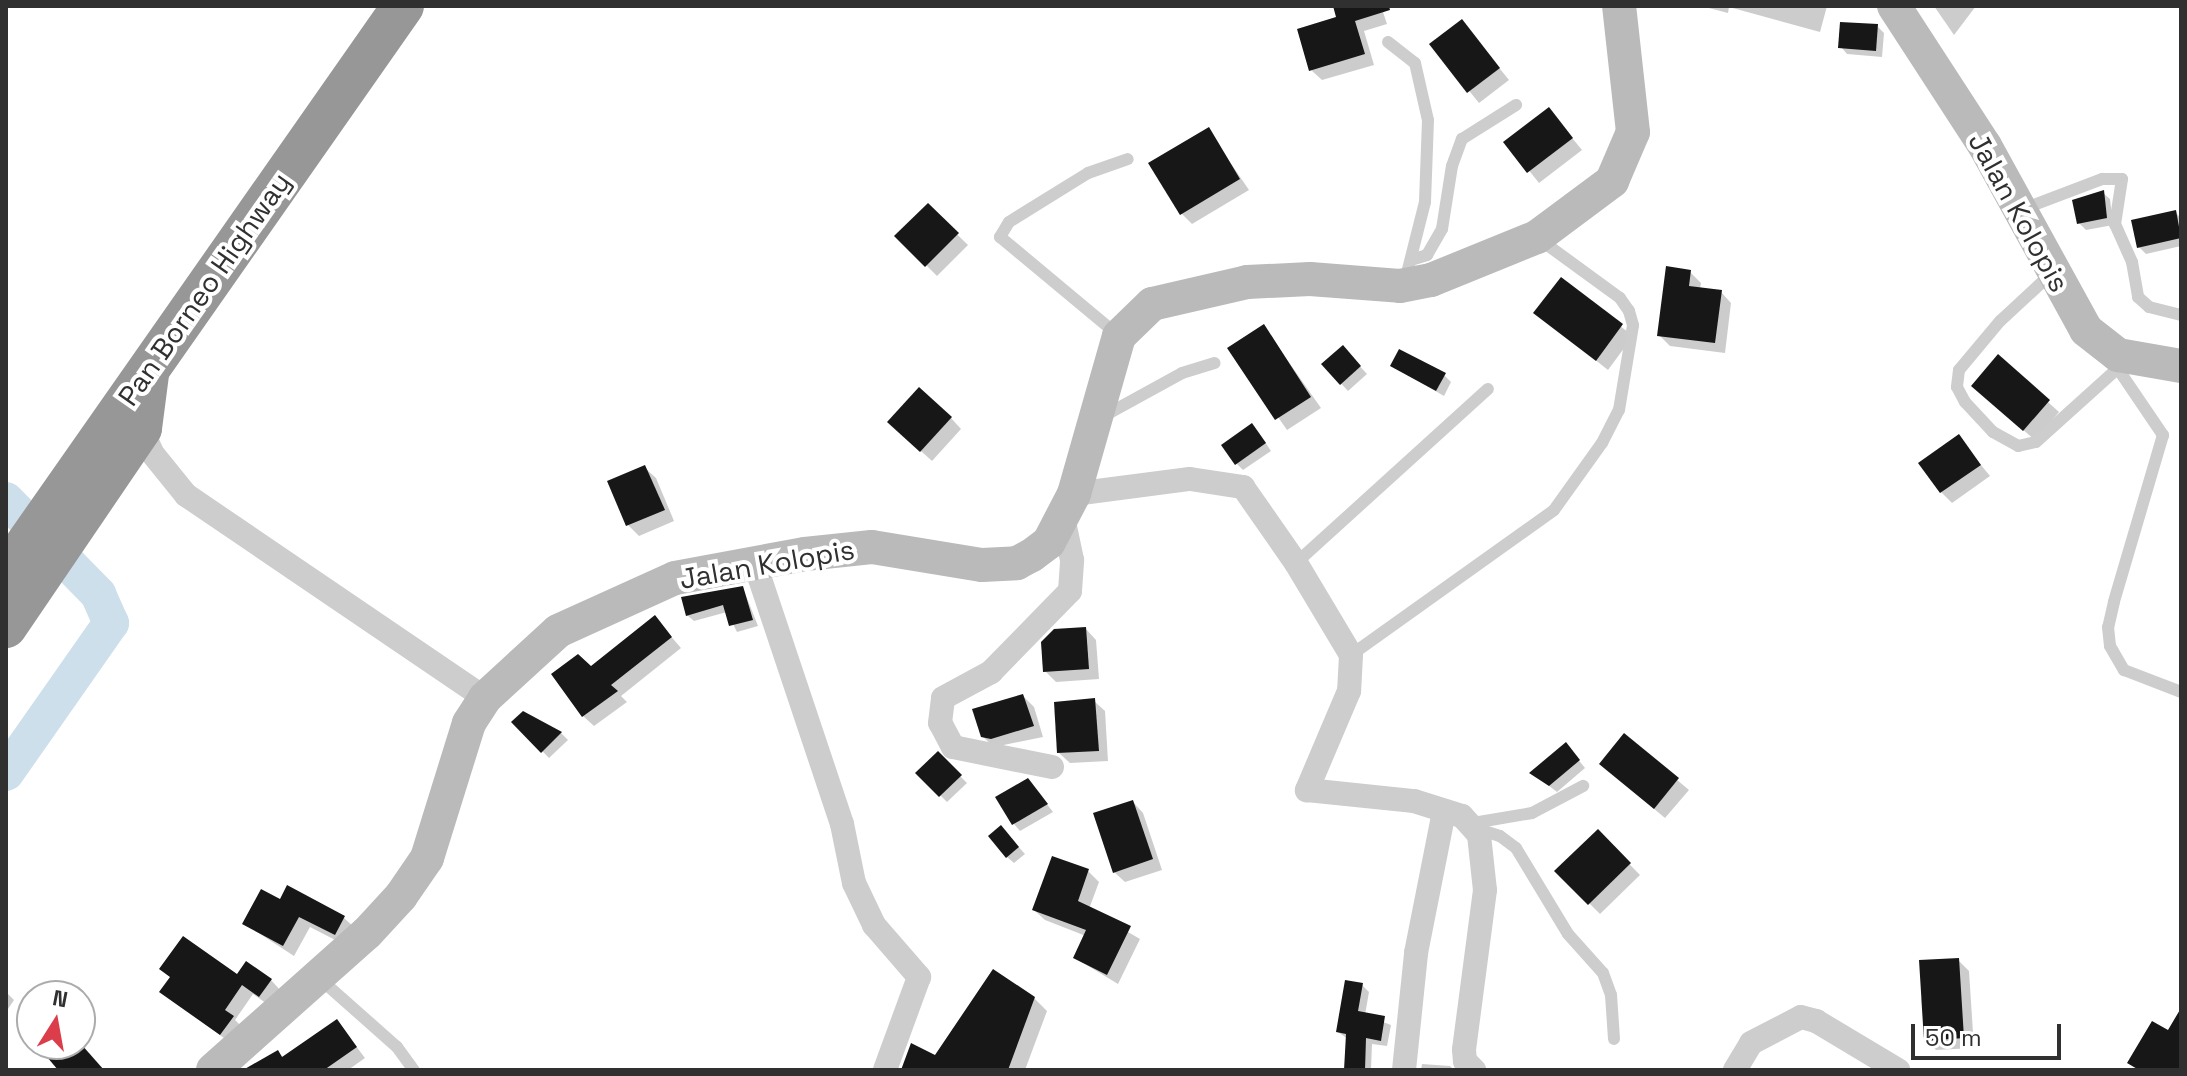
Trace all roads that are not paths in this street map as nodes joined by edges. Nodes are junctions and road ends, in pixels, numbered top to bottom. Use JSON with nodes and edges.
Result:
{"nodes":[{"id":1,"x":403,"y":6,"type":"edge"},
{"id":2,"x":1619,"y":6,"type":"edge"},
{"id":3,"x":1894,"y":6,"type":"edge"},
{"id":4,"x":1388,"y":42,"type":"dead end"},
{"id":5,"x":1516,"y":105,"type":"dead end"},
{"id":6,"x":1128,"y":159,"type":"dead end"},
{"id":7,"x":2020,"y":210,"type":"junction"},
{"id":8,"x":1537,"y":237,"type":"junction"},
{"id":9,"x":1407,"y":273,"type":"junction"},
{"id":10,"x":2051,"y":274,"type":"junction"},
{"id":11,"x":2181,"y":315,"type":"edge"},
{"id":12,"x":1119,"y":336,"type":"junction"},
{"id":13,"x":2109,"y":356,"type":"junction"},
{"id":14,"x":1215,"y":363,"type":"dead end"},
{"id":15,"x":2181,"y":366,"type":"edge"},
{"id":16,"x":148,"y":368,"type":"junction"},
{"id":17,"x":1488,"y":389,"type":"dead end"},
{"id":18,"x":1096,"y":421,"type":"junction"},
{"id":19,"x":141,"y":428,"type":"junction"},
{"id":20,"x":105,"y":456,"type":"junction"},
{"id":21,"x":1069,"y":505,"type":"junction"},
{"id":22,"x":1296,"y":563,"type":"junction"},
{"id":23,"x":755,"y":564,"type":"junction"},
{"id":24,"x":6,"y":573,"type":"edge"},
{"id":25,"x":10,"y":621,"type":"edge"},
{"id":26,"x":1351,"y":655,"type":"junction"},
{"id":27,"x":2181,"y":692,"type":"edge"},
{"id":28,"x":485,"y":698,"type":"junction"},
{"id":29,"x":1052,"y":767,"type":"dead end"},
{"id":30,"x":1583,"y":786,"type":"dead end"},
{"id":31,"x":1444,"y":811,"type":"junction"},
{"id":32,"x":1474,"y":825,"type":"junction"},
{"id":33,"x":317,"y":976,"type":"junction"},
{"id":34,"x":1614,"y":1039,"type":"dead end"},
{"id":35,"x":213,"y":1070,"type":"edge"},
{"id":36,"x":414,"y":1070,"type":"edge"},
{"id":37,"x":885,"y":1070,"type":"edge"},
{"id":38,"x":1404,"y":1070,"type":"edge"},
{"id":39,"x":1474,"y":1070,"type":"edge"},
{"id":40,"x":1735,"y":1070,"type":"edge"},
{"id":41,"x":1898,"y":1070,"type":"edge"}],
"edges":[{"from":1,"to":16,"type":"highway","name":"Pan Borneo Highway"},
{"from":2,"to":8,"type":"street"},
{"from":3,"to":7,"type":"street","name":"Jalan Kolopis"},
{"from":4,"to":9,"type":"lane"},
{"from":5,"to":9,"type":"lane"},
{"from":6,"to":12,"type":"lane"},
{"from":7,"to":10,"type":"street","name":"Jalan Kolopis"},
{"from":7,"to":11,"type":"lane"},
{"from":8,"to":9,"type":"street"},
{"from":8,"to":26,"type":"lane"},
{"from":9,"to":12,"type":"street"},
{"from":10,"to":13,"type":"street","name":"Jalan Kolopis"},
{"from":10,"to":13,"type":"lane"},
{"from":12,"to":18,"type":"street","name":"Jalan Kolopis"},
{"from":13,"to":15,"type":"street","name":"Jalan Kolopis"},
{"from":13,"to":27,"type":"lane"},
{"from":14,"to":18,"type":"lane"},
{"from":16,"to":19,"type":"highway"},
{"from":16,"to":20,"type":"highway","name":"Pan Borneo Highway"},
{"from":17,"to":22,"type":"lane"},
{"from":18,"to":21,"type":"street","name":"Jalan Kolopis"},
{"from":19,"to":20,"type":"highway"},
{"from":19,"to":28,"type":"street"},
{"from":20,"to":24,"type":"highway","name":"Pan Borneo Highway"},
{"from":20,"to":25,"type":"highway"},
{"from":21,"to":22,"type":"street"},
{"from":21,"to":23,"type":"street","name":"Jalan Kolopis"},
{"from":21,"to":29,"type":"street"},
{"from":22,"to":26,"type":"street"},
{"from":23,"to":28,"type":"street","name":"Jalan Kolopis"},
{"from":23,"to":37,"type":"street"},
{"from":26,"to":31,"type":"street"},
{"from":28,"to":33,"type":"street","name":"Jalan Kolopis"},
{"from":30,"to":32,"type":"lane"},
{"from":31,"to":32,"type":"street"},
{"from":31,"to":38,"type":"street"},
{"from":32,"to":34,"type":"lane"},
{"from":32,"to":39,"type":"street"},
{"from":33,"to":35,"type":"street","name":"Jalan Kolopis"},
{"from":33,"to":36,"type":"lane"},
{"from":40,"to":41,"type":"street"}]}
